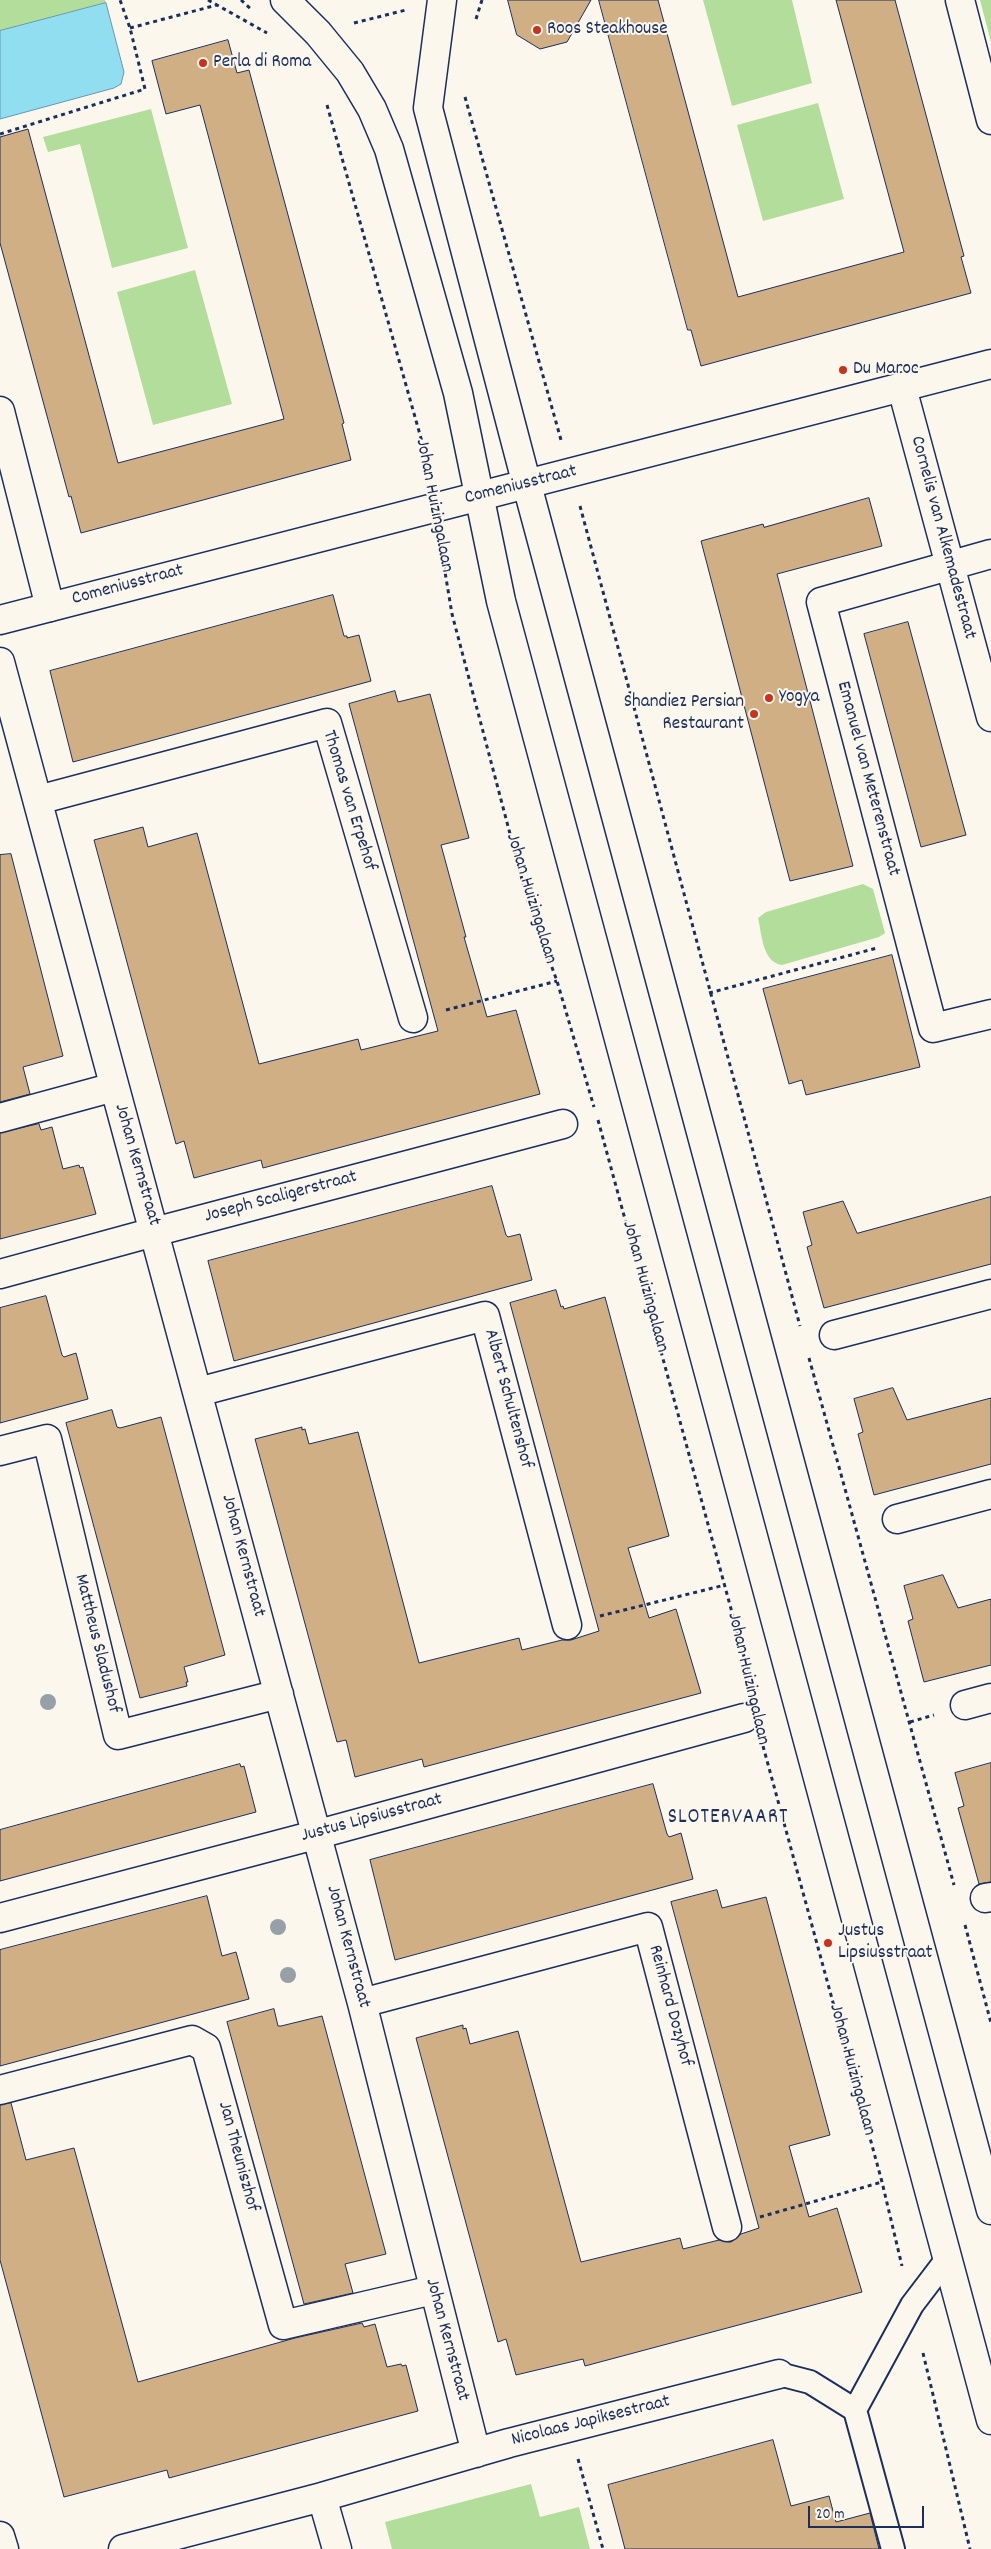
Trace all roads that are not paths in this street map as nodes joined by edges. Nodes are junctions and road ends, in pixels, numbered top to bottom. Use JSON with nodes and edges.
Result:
{"nodes":[{"id":1,"x":285,"y":0,"type":"edge"},
{"id":2,"x":442,"y":0,"type":"edge"},
{"id":3,"x":960,"y":0,"type":"edge"},
{"id":4,"x":991,"y":120,"type":"edge"},
{"id":5,"x":991,"y":364,"type":"edge"},
{"id":6,"x":902,"y":388,"type":"junction"},
{"id":7,"x":0,"y":411,"type":"edge"},
{"id":8,"x":527,"y":485,"type":"junction"},
{"id":9,"x":478,"y":497,"type":"junction"},
{"id":10,"x":991,"y":554,"type":"edge"},
{"id":11,"x":949,"y":565,"type":"junction"},
{"id":12,"x":50,"y":607,"type":"junction"},
{"id":13,"x":0,"y":620,"type":"edge"},
{"id":14,"x":0,"y":662,"type":"edge"},
{"id":15,"x":991,"y":716,"type":"edge"},
{"id":16,"x":38,"y":800,"type":"junction"},
{"id":17,"x":991,"y":1014,"type":"edge"},
{"id":18,"x":413,"y":1018,"type":"road end"},
{"id":19,"x":114,"y":1087,"type":"junction"},
{"id":20,"x":0,"y":1118,"type":"edge"},
{"id":21,"x":563,"y":1124,"type":"dead end"},
{"id":22,"x":154,"y":1232,"type":"junction"},
{"id":23,"x":0,"y":1274,"type":"edge"},
{"id":24,"x":991,"y":1294,"type":"edge"},
{"id":25,"x":834,"y":1335,"type":"dead end"},
{"id":26,"x":198,"y":1392,"type":"junction"},
{"id":27,"x":0,"y":1451,"type":"edge"},
{"id":28,"x":991,"y":1494,"type":"edge"},
{"id":29,"x":897,"y":1519,"type":"dead end"},
{"id":30,"x":567,"y":1624,"type":"road end"},
{"id":31,"x":279,"y":1694,"type":"junction"},
{"id":32,"x":991,"y":1698,"type":"edge"},
{"id":33,"x":965,"y":1705,"type":"dead end"},
{"id":34,"x":744,"y":1718,"type":"dead end"},
{"id":35,"x":316,"y":1834,"type":"junction"},
{"id":36,"x":0,"y":1918,"type":"edge"},
{"id":37,"x":362,"y":2003,"type":"junction"},
{"id":38,"x":0,"y":2090,"type":"edge"},
{"id":39,"x":991,"y":2210,"type":"edge"},
{"id":40,"x":728,"y":2227,"type":"road end"},
{"id":41,"x":947,"y":2259,"type":"junction"},
{"id":42,"x":433,"y":2290,"type":"junction"},
{"id":43,"x":779,"y":2374,"type":"joint"},
{"id":44,"x":855,"y":2410,"type":"junction"},
{"id":45,"x":991,"y":2420,"type":"edge"},
{"id":46,"x":476,"y":2452,"type":"junction"},
{"id":47,"x":322,"y":2497,"type":"junction"},
{"id":48,"x":0,"y":2536,"type":"edge"},
{"id":49,"x":4,"y":2549,"type":"edge"},
{"id":50,"x":123,"y":2549,"type":"edge"},
{"id":51,"x":337,"y":2549,"type":"edge"},
{"id":52,"x":893,"y":2549,"type":"edge"}],
"edges":[{"from":1,"to":9,"type":"street"},
{"from":2,"to":8,"type":"street"},
{"from":3,"to":4,"type":"street"},
{"from":5,"to":6,"type":"street","name":"Comeniusstraat"},
{"from":6,"to":8,"type":"street","name":"Comeniusstraat"},
{"from":6,"to":11,"type":"street","name":"Cornelis van Alkemadestraat"},
{"from":7,"to":12,"type":"street","name":"Comeniusstraat"},
{"from":8,"to":9,"type":"street","name":"Comeniusstraat"},
{"from":8,"to":39,"type":"street"},
{"from":9,"to":12,"type":"street","name":"Comeniusstraat"},
{"from":9,"to":41,"type":"street"},
{"from":10,"to":11,"type":"street"},
{"from":11,"to":15,"type":"street","name":"Cornelis van Alkemadestraat"},
{"from":11,"to":17,"type":"street","name":"Emanuel van Meterenstraat"},
{"from":12,"to":13,"type":"street","name":"Comeniusstraat"},
{"from":14,"to":16,"type":"street","name":"Johan Kernstraat"},
{"from":16,"to":18,"type":"street","name":"Thomas van Erpehof"},
{"from":16,"to":19,"type":"street","name":"Johan Kernstraat"},
{"from":19,"to":20,"type":"street"},
{"from":19,"to":22,"type":"street","name":"Johan Kernstraat"},
{"from":21,"to":22,"type":"street","name":"Joseph Scaligerstraat"},
{"from":22,"to":23,"type":"street","name":"Joseph Scaligerstraat"},
{"from":22,"to":26,"type":"street","name":"Johan Kernstraat"},
{"from":24,"to":25,"type":"street"},
{"from":26,"to":30,"type":"street","name":"Albert Schultenshof"},
{"from":26,"to":31,"type":"street","name":"Johan Kernstraat"},
{"from":27,"to":31,"type":"street","name":"Mattheus Sladushof"},
{"from":28,"to":29,"type":"street"},
{"from":31,"to":35,"type":"street","name":"Johan Kernstraat"},
{"from":32,"to":33,"type":"street"},
{"from":34,"to":35,"type":"street","name":"Justus Lipsiusstraat"},
{"from":35,"to":36,"type":"street","name":"Justus Lipsiusstraat"},
{"from":35,"to":37,"type":"street","name":"Johan Kernstraat"},
{"from":37,"to":40,"type":"street","name":"Reinhard Dozyhof"},
{"from":37,"to":42,"type":"street","name":"Johan Kernstraat"},
{"from":38,"to":42,"type":"street","name":"Jan Theuniszhof"},
{"from":41,"to":44,"type":"lane"},
{"from":41,"to":45,"type":"street"},
{"from":42,"to":46,"type":"street","name":"Johan Kernstraat"},
{"from":43,"to":44,"type":"lane","name":"Nicolaas Japiksestraat"},
{"from":43,"to":46,"type":"street","name":"Nicolaas Japiksestraat"},
{"from":44,"to":52,"type":"lane"},
{"from":46,"to":47,"type":"street","name":"Nicolaas Japiksestraat"},
{"from":47,"to":50,"type":"street","name":"Nicolaas Japiksestraat"},
{"from":47,"to":51,"type":"street"},
{"from":48,"to":49,"type":"street"}]}
